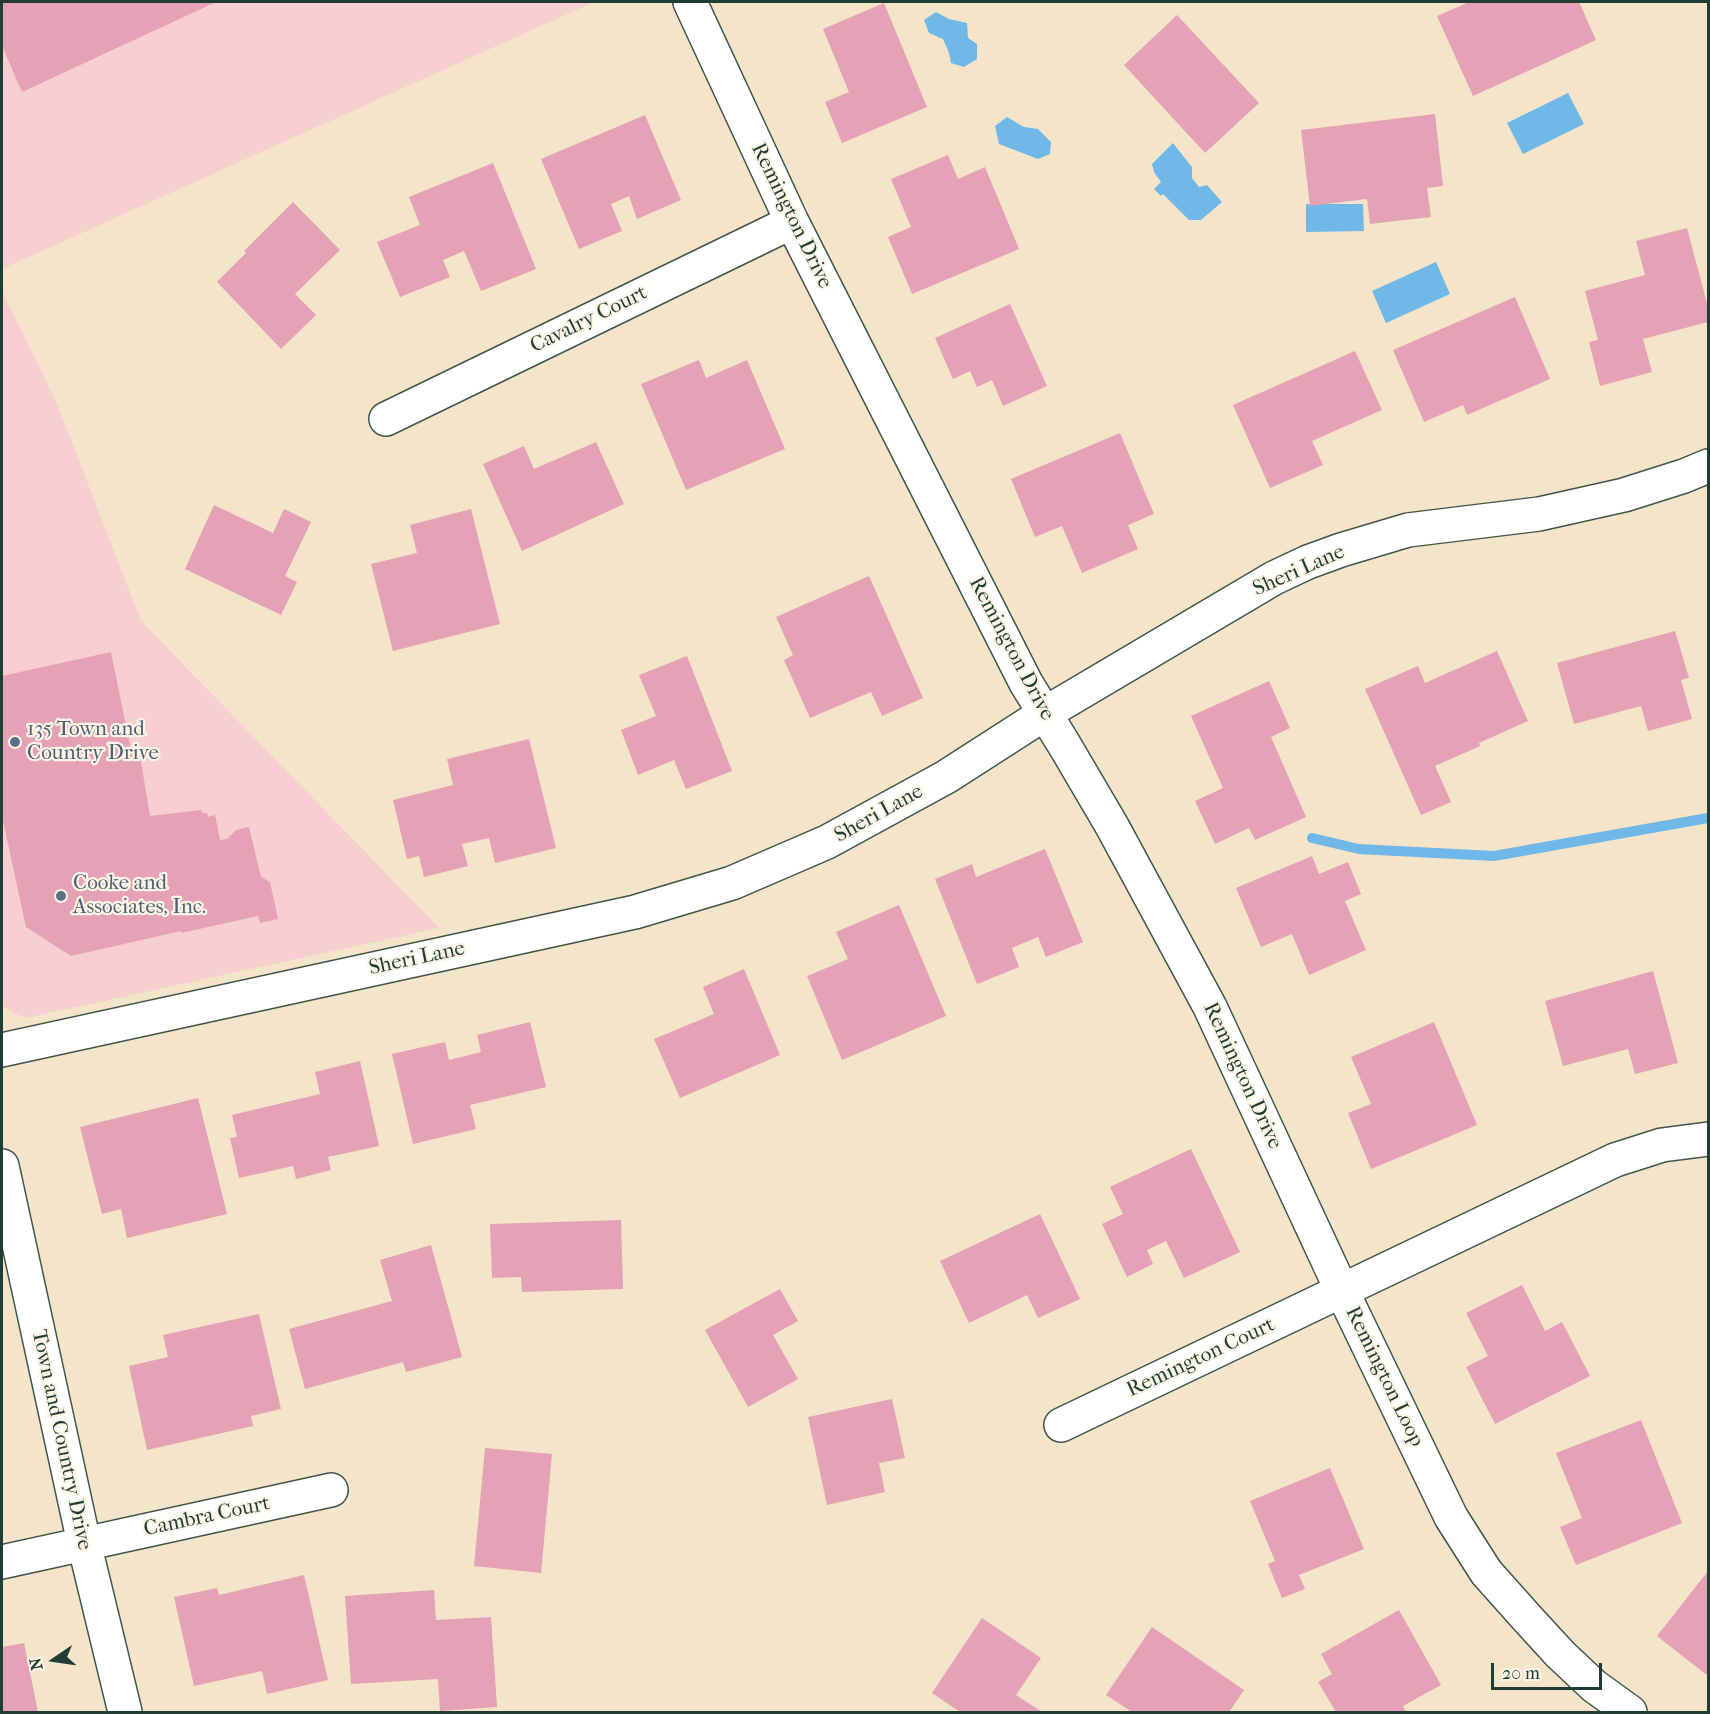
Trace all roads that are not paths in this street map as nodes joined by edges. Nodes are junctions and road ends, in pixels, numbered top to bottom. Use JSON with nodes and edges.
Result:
{"nodes":[{"id":1,"x":690,"y":2,"type":"edge"},
{"id":2,"x":792,"y":222,"type":"junction"},
{"id":3,"x":386,"y":419,"type":"dead end"},
{"id":4,"x":1708,"y":466,"type":"edge"},
{"id":5,"x":1044,"y":714,"type":"junction"},
{"id":6,"x":2,"y":1050,"type":"edge"},
{"id":7,"x":1708,"y":1139,"type":"edge"},
{"id":8,"x":2,"y":1166,"type":"edge"},
{"id":9,"x":1342,"y":1291,"type":"junction"},
{"id":10,"x":1060,"y":1425,"type":"dead end"},
{"id":11,"x":331,"y":1490,"type":"dead end"},
{"id":12,"x":84,"y":1543,"type":"junction"},
{"id":13,"x":2,"y":1562,"type":"edge"},
{"id":14,"x":125,"y":1713,"type":"edge"},
{"id":15,"x":1630,"y":1713,"type":"edge"}],
"edges":[{"from":1,"to":2,"type":"street","name":"Remington Drive"},
{"from":2,"to":3,"type":"street","name":"Cavalry Court"},
{"from":2,"to":5,"type":"street","name":"Remington Drive"},
{"from":4,"to":5,"type":"street","name":"Sheri Lane"},
{"from":5,"to":6,"type":"street","name":"Sheri Lane"},
{"from":5,"to":9,"type":"street","name":"Remington Drive"},
{"from":7,"to":9,"type":"street","name":"Remington Loop"},
{"from":8,"to":12,"type":"street","name":"Town and Country Drive"},
{"from":9,"to":10,"type":"street","name":"Remington Court"},
{"from":9,"to":15,"type":"street","name":"Remington Loop"},
{"from":11,"to":12,"type":"street","name":"Cambra Court"},
{"from":12,"to":13,"type":"street","name":"Cambra Court"},
{"from":12,"to":14,"type":"street","name":"Town and Country Drive"}]}
